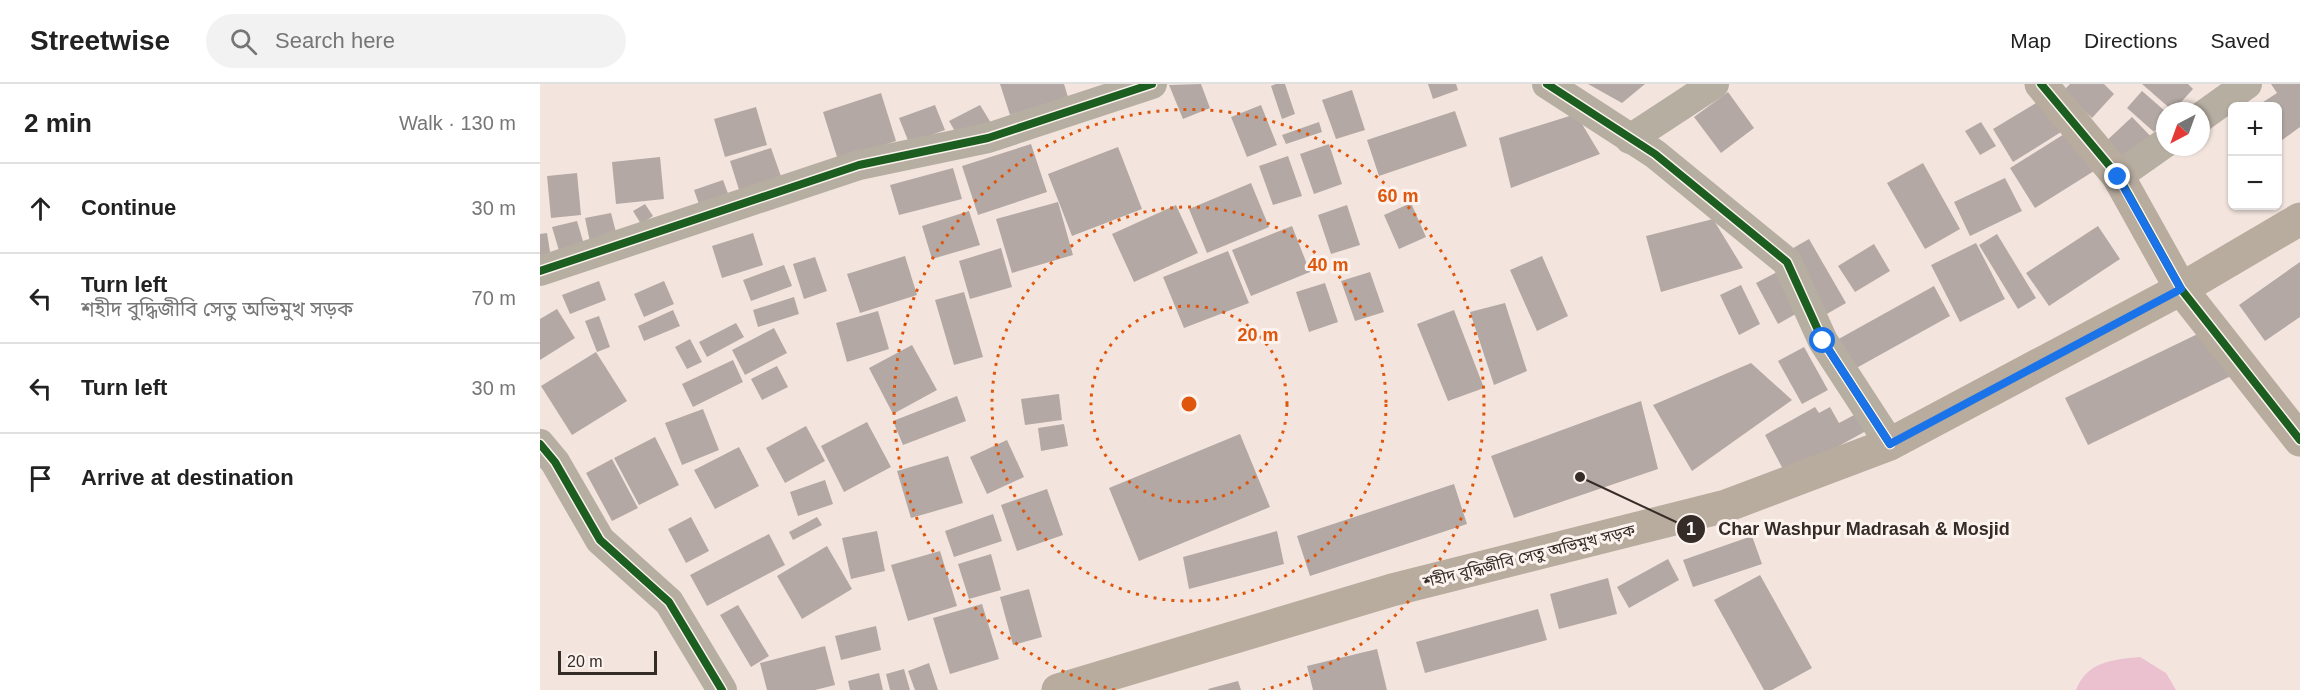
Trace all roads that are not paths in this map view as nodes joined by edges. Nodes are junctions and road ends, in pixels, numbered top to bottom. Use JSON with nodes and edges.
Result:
{"nodes":[{"id":1,"x":1152,"y":84,"type":"edge"},
{"id":2,"x":1547,"y":84,"type":"edge"},
{"id":3,"x":1714,"y":84,"type":"edge"},
{"id":4,"x":2042,"y":84,"type":"edge"},
{"id":5,"x":2247,"y":84,"type":"edge"},
{"id":6,"x":2210,"y":111,"type":"edge"},
{"id":7,"x":1630,"y":138,"type":"junction"},
{"id":8,"x":2156,"y":150,"type":"edge"},
{"id":9,"x":2118,"y":177,"type":"junction"},
{"id":10,"x":2300,"y":219,"type":"edge"},
{"id":11,"x":540,"y":271,"type":"edge"},
{"id":12,"x":2181,"y":289,"type":"junction"},
{"id":13,"x":2300,"y":440,"type":"edge"},
{"id":14,"x":540,"y":444,"type":"edge"},
{"id":15,"x":1890,"y":444,"type":"junction"},
{"id":16,"x":722,"y":690,"type":"edge"},
{"id":17,"x":1058,"y":690,"type":"edge"}],
"edges":[{"from":1,"to":11,"type":"street"},
{"from":2,"to":7,"type":"street"},
{"from":3,"to":7,"type":"street"},
{"from":4,"to":9,"type":"main road"},
{"from":5,"to":6,"type":"street"},
{"from":7,"to":15,"type":"street"},
{"from":8,"to":9,"type":"street"},
{"from":9,"to":12,"type":"main road"},
{"from":10,"to":12,"type":"main road","name":"শহীদ বুদ্ধিজীবি সেতু অভিমুখ সড়ক"},
{"from":12,"to":13,"type":"main road"},
{"from":12,"to":15,"type":"main road","name":"শহীদ বুদ্ধিজীবি সেতু অভিমুখ সড়ক"},
{"from":14,"to":16,"type":"street"},
{"from":15,"to":17,"type":"main road","name":"শহীদ বুদ্ধিজীবি সেতু অভিমুখ সড়ক"}]}
